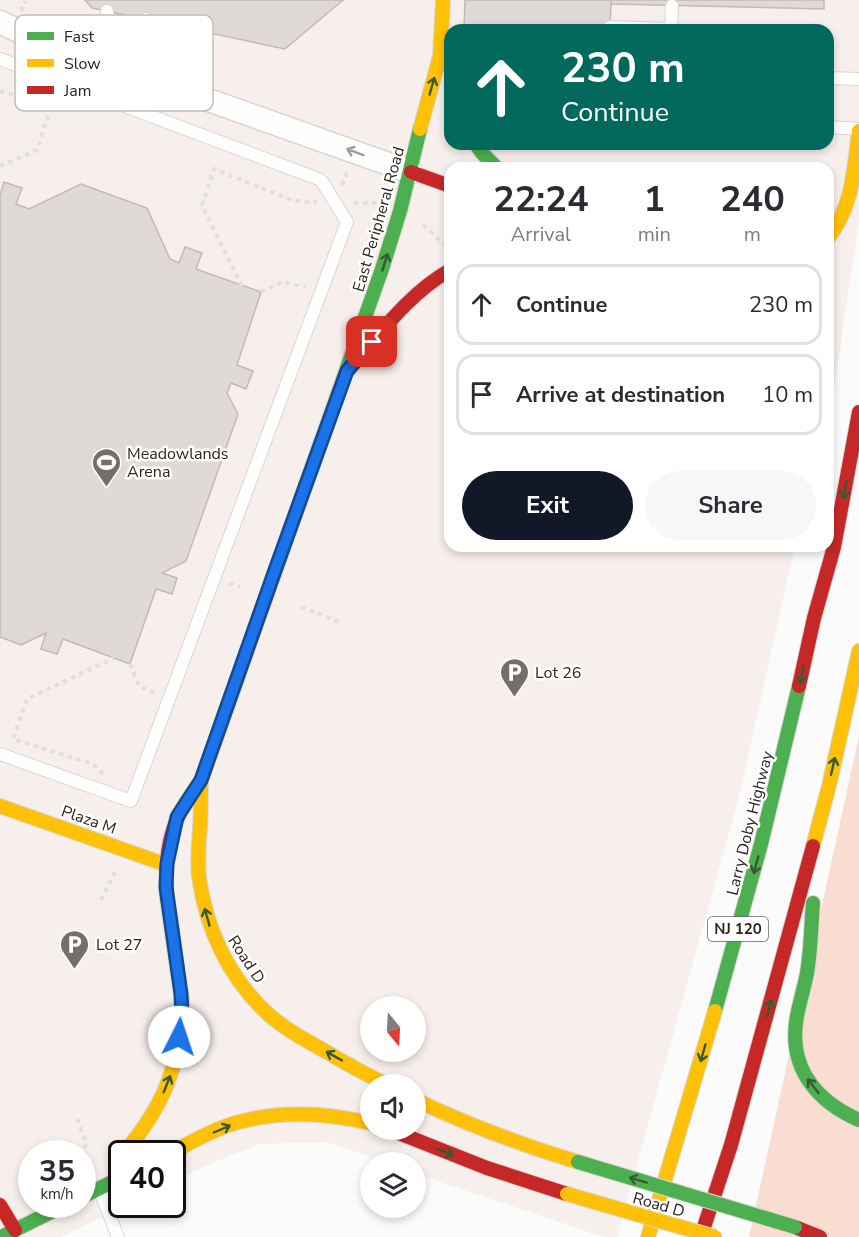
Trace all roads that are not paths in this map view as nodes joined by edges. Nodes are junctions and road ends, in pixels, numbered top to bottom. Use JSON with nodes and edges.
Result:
{"nodes":[{"id":1,"x":443,"y":0,"type":"edge"},
{"id":2,"x":672,"y":6,"type":"dead end"},
{"id":3,"x":107,"y":11,"type":"dead end"},
{"id":4,"x":108,"y":15,"type":"edge"},
{"id":5,"x":0,"y":22,"type":"edge"},
{"id":6,"x":671,"y":24,"type":"edge"},
{"id":7,"x":15,"y":29,"type":"edge"},
{"id":8,"x":440,"y":56,"type":"junction"},
{"id":9,"x":0,"y":59,"type":"edge"},
{"id":10,"x":15,"y":65,"type":"edge"},
{"id":11,"x":444,"y":67,"type":"edge"},
{"id":12,"x":834,"y":78,"type":"edge"},
{"id":13,"x":859,"y":79,"type":"edge"},
{"id":14,"x":213,"y":99,"type":"edge"},
{"id":15,"x":213,"y":101,"type":"edge"},
{"id":16,"x":216,"y":102,"type":"junction"},
{"id":17,"x":138,"y":111,"type":"edge"},
{"id":18,"x":834,"y":128,"type":"edge"},
{"id":19,"x":859,"y":130,"type":"edge"},
{"id":20,"x":480,"y":150,"type":"edge"},
{"id":21,"x":491,"y":162,"type":"edge"},
{"id":22,"x":411,"y":172,"type":"junction"},
{"id":23,"x":444,"y":184,"type":"edge"},
{"id":24,"x":834,"y":229,"type":"edge"},
{"id":25,"x":444,"y":273,"type":"edge"},
{"id":26,"x":347,"y":371,"type":"junction"},
{"id":27,"x":859,"y":412,"type":"edge"},
{"id":28,"x":834,"y":547,"type":"edge"},
{"id":29,"x":833,"y":552,"type":"edge"},
{"id":30,"x":817,"y":556,"type":"dead end"},
{"id":31,"x":814,"y":618,"type":"junction"},
{"id":32,"x":859,"y":651,"type":"edge"},
{"id":33,"x":0,"y":753,"type":"edge"},
{"id":34,"x":201,"y":780,"type":"junction"},
{"id":35,"x":0,"y":806,"type":"edge"},
{"id":36,"x":820,"y":822,"type":"junction"},
{"id":37,"x":167,"y":864,"type":"junction"},
{"id":38,"x":368,"y":1074,"type":"edge"},
{"id":39,"x":426,"y":1105,"type":"edge"},
{"id":40,"x":859,"y":1120,"type":"edge"},
{"id":41,"x":360,"y":1121,"type":"edge"},
{"id":42,"x":134,"y":1140,"type":"edge"},
{"id":43,"x":416,"y":1140,"type":"edge"},
{"id":44,"x":731,"y":1145,"type":"junction"},
{"id":45,"x":186,"y":1146,"type":"edge"},
{"id":46,"x":108,"y":1176,"type":"edge"},
{"id":47,"x":108,"y":1184,"type":"edge"},
{"id":48,"x":99,"y":1188,"type":"junction"},
{"id":49,"x":96,"y":1190,"type":"edge"},
{"id":50,"x":0,"y":1205,"type":"edge"},
{"id":51,"x":39,"y":1218,"type":"edge"},
{"id":52,"x":0,"y":1225,"type":"edge"},
{"id":53,"x":15,"y":1230,"type":"junction"},
{"id":54,"x":1,"y":1237,"type":"edge"},
{"id":55,"x":118,"y":1237,"type":"edge"},
{"id":56,"x":648,"y":1237,"type":"edge"},
{"id":57,"x":701,"y":1237,"type":"edge"},
{"id":58,"x":716,"y":1237,"type":"edge"},
{"id":59,"x":820,"y":1237,"type":"edge"}],
"edges":[{"from":1,"to":8,"type":"main road","name":"East Peripheral Road"},
{"from":2,"to":6,"type":"lane"},
{"from":3,"to":4,"type":"lane"},
{"from":5,"to":7,"type":"street"},
{"from":8,"to":11,"type":"main road"},
{"from":22,"to":8,"type":"main road","name":"East Peripheral Road","one_way":true},
{"from":9,"to":10,"type":"lane"},
{"from":12,"to":13,"type":"lane"},
{"from":14,"to":16,"type":"lane"},
{"from":15,"to":16,"type":"street"},
{"from":22,"to":16,"type":"street","one_way":true},
{"from":17,"to":33,"type":"lane"},
{"from":18,"to":19,"type":"lane"},
{"from":19,"to":24,"type":"main road"},
{"from":20,"to":21,"type":"main road"},
{"from":22,"to":23,"type":"main road"},
{"from":26,"to":22,"type":"main road","name":"East Peripheral Road","one_way":true},
{"from":25,"to":26,"type":"main road"},
{"from":26,"to":34,"type":"main road","name":"East Peripheral Road"},
{"from":27,"to":28,"type":"main road","name":"Larry Doby Highway","number":"NJ 120","one_way":true},
{"from":29,"to":31,"type":"main road","name":"Larry Doby Highway","number":"NJ 120","one_way":true},
{"from":30,"to":31,"type":"main road"},
{"from":31,"to":56,"type":"main road","name":"Larry Doby Highway","number":"NJ 120","one_way":true},
{"from":36,"to":32,"type":"main road","number":"NJ 120","one_way":true},
{"from":34,"to":37,"type":"main road","name":"East Peripheral Road"},
{"from":38,"to":34,"type":"main road","name":"Road D","one_way":true},
{"from":35,"to":37,"type":"main road","name":"Plaza M"},
{"from":40,"to":36,"type":"main road","one_way":true},
{"from":44,"to":36,"type":"main road","number":"NJ 120","one_way":true},
{"from":42,"to":37,"type":"main road","name":"East Peripheral Road","one_way":true},
{"from":59,"to":39,"type":"main road","one_way":true,"bridge":true},
{"from":45,"to":41,"type":"main road","one_way":true},
{"from":43,"to":58,"type":"main road","name":"Road D","one_way":true,"bridge":true},
{"from":44,"to":57,"type":"main road","number":"NJ 120"},
{"from":44,"to":58,"type":"main road"},
{"from":46,"to":48,"type":"main road","name":"East Peripheral Road"},
{"from":47,"to":48,"type":"main road"},
{"from":48,"to":49,"type":"main road"},
{"from":48,"to":55,"type":"lane"},
{"from":50,"to":53,"type":"main road"},
{"from":51,"to":53,"type":"main road"},
{"from":52,"to":53,"type":"lane"},
{"from":53,"to":54,"type":"main road"}]}
